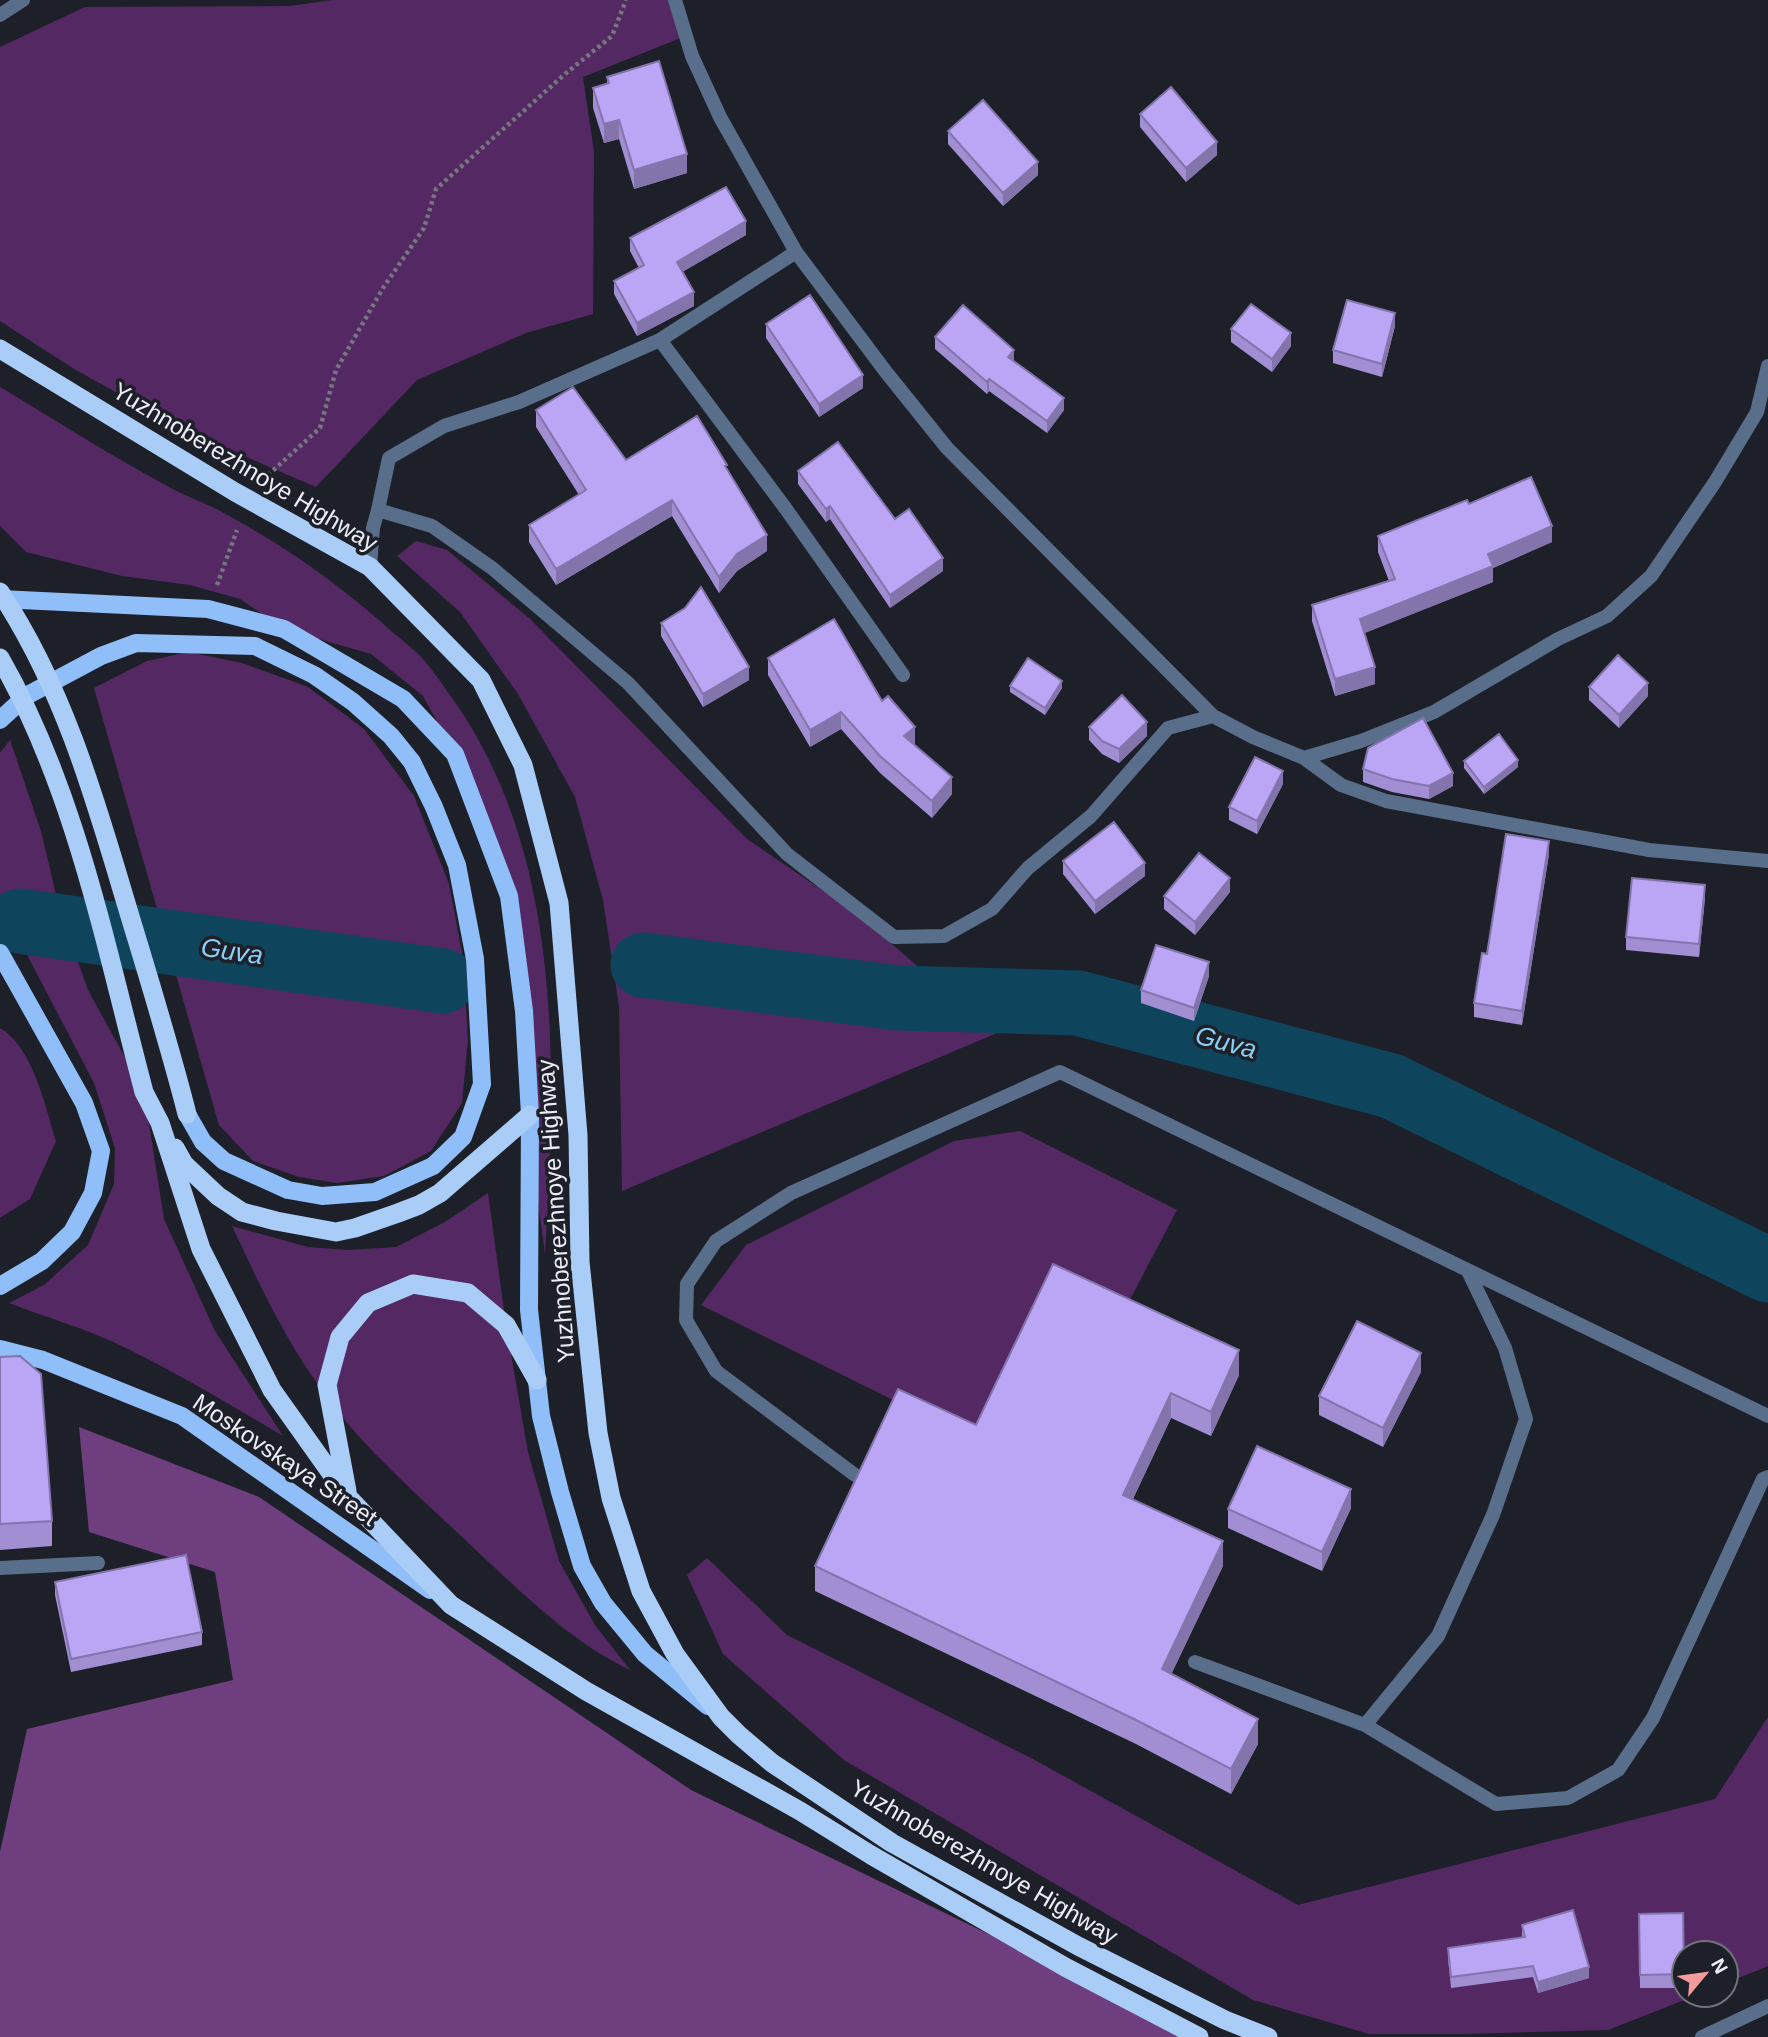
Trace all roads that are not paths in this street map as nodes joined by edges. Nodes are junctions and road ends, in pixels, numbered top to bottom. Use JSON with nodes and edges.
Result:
{"nodes":[{"id":1,"x":23,"y":0,"type":"edge"},
{"id":2,"x":675,"y":0,"type":"edge"},
{"id":3,"x":0,"y":15,"type":"edge"},
{"id":4,"x":796,"y":251,"type":"junction"},
{"id":5,"x":660,"y":340,"type":"junction"},
{"id":6,"x":0,"y":349,"type":"edge"},
{"id":7,"x":1768,"y":366,"type":"edge"},
{"id":8,"x":378,"y":510,"type":"junction"},
{"id":9,"x":370,"y":567,"type":"junction"},
{"id":10,"x":0,"y":592,"type":"edge"},
{"id":11,"x":0,"y":598,"type":"edge"},
{"id":12,"x":0,"y":658,"type":"edge"},
{"id":13,"x":903,"y":675,"type":"dead end"},
{"id":14,"x":1213,"y":716,"type":"junction"},
{"id":15,"x":0,"y":720,"type":"edge"},
{"id":16,"x":1304,"y":758,"type":"junction"},
{"id":17,"x":1768,"y":861,"type":"edge"},
{"id":18,"x":0,"y":953,"type":"edge"},
{"id":19,"x":187,"y":1114,"type":"joint"},
{"id":20,"x":530,"y":1115,"type":"junction"},
{"id":21,"x":160,"y":1123,"type":"junction"},
{"id":22,"x":1468,"y":1271,"type":"junction"},
{"id":23,"x":0,"y":1286,"type":"edge"},
{"id":24,"x":0,"y":1349,"type":"edge"},
{"id":25,"x":537,"y":1380,"type":"junction"},
{"id":26,"x":1768,"y":1416,"type":"edge"},
{"id":27,"x":855,"y":1475,"type":"edge"},
{"id":28,"x":1768,"y":1477,"type":"edge"},
{"id":29,"x":348,"y":1497,"type":"junction"},
{"id":30,"x":98,"y":1563,"type":"dead end"},
{"id":31,"x":0,"y":1568,"type":"edge"},
{"id":32,"x":451,"y":1605,"type":"junction"},
{"id":33,"x":1195,"y":1662,"type":"dead end"},
{"id":34,"x":721,"y":1717,"type":"junction"},
{"id":35,"x":1365,"y":1725,"type":"junction"},
{"id":36,"x":1768,"y":2006,"type":"edge"},
{"id":37,"x":1199,"y":2037,"type":"edge"},
{"id":38,"x":1268,"y":2037,"type":"edge"},
{"id":39,"x":1702,"y":2037,"type":"edge"}],
"edges":[{"from":1,"to":3,"type":"street"},
{"from":2,"to":4,"type":"street"},
{"from":4,"to":5,"type":"street"},
{"from":4,"to":14,"type":"street"},
{"from":5,"to":8,"type":"street"},
{"from":5,"to":13,"type":"street"},
{"from":6,"to":9,"type":"highway","name":"Yuzhnoberezhnoye Highway"},
{"from":7,"to":16,"type":"street"},
{"from":8,"to":9,"type":"street"},
{"from":8,"to":14,"type":"street"},
{"from":9,"to":34,"type":"highway","name":"Yuzhnoberezhnoye Highway"},
{"from":10,"to":19,"type":"highway"},
{"from":11,"to":20,"type":"main road"},
{"from":12,"to":21,"type":"highway","name":"Yuzhnoberezhnoye Highway"},
{"from":14,"to":16,"type":"street"},
{"from":15,"to":19,"type":"main road"},
{"from":16,"to":17,"type":"street"},
{"from":18,"to":23,"type":"main road"},
{"from":20,"to":21,"type":"highway"},
{"from":20,"to":25,"type":"main road"},
{"from":21,"to":29,"type":"highway","name":"Yuzhnoberezhnoye Highway"},
{"from":22,"to":26,"type":"street"},
{"from":22,"to":27,"type":"street"},
{"from":22,"to":35,"type":"street"},
{"from":24,"to":32,"type":"main road","name":"Moskovskaya Street"},
{"from":25,"to":29,"type":"highway"},
{"from":25,"to":34,"type":"main road"},
{"from":28,"to":35,"type":"street"},
{"from":29,"to":32,"type":"highway","name":"Yuzhnoberezhnoye Highway"},
{"from":30,"to":31,"type":"street"},
{"from":32,"to":37,"type":"highway","name":"Yuzhnoberezhnoye Highway"},
{"from":33,"to":35,"type":"street"},
{"from":34,"to":38,"type":"highway","name":"Yuzhnoberezhnoye Highway"},
{"from":36,"to":39,"type":"street"}]}
